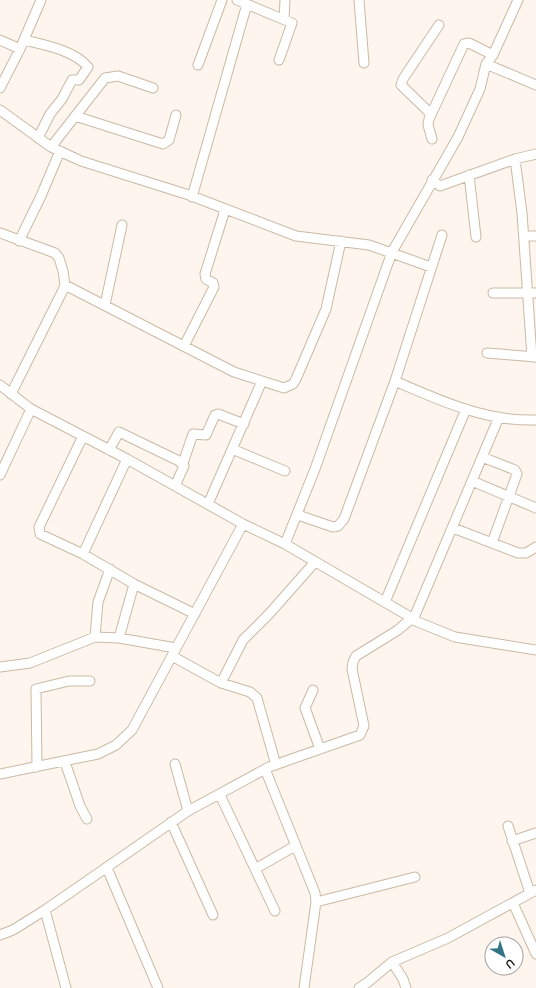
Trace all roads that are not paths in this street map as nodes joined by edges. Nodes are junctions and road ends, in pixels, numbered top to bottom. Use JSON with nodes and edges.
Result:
{"nodes":[{"id":1,"x":41,"y":0,"type":"edge"},
{"id":2,"x":222,"y":0,"type":"edge"},
{"id":3,"x":237,"y":0,"type":"edge"},
{"id":4,"x":285,"y":0,"type":"edge"},
{"id":5,"x":359,"y":0,"type":"edge"},
{"id":6,"x":518,"y":0,"type":"edge"},
{"id":7,"x":247,"y":4,"type":"junction"},
{"id":8,"x":284,"y":19,"type":"junction"},
{"id":9,"x":439,"y":25,"type":"dead end"},
{"id":10,"x":0,"y":40,"type":"edge"},
{"id":11,"x":24,"y":40,"type":"junction"},
{"id":12,"x":20,"y":49,"type":"junction"},
{"id":13,"x":493,"y":55,"type":"junction"},
{"id":14,"x":279,"y":60,"type":"dead end"},
{"id":15,"x":364,"y":63,"type":"dead end"},
{"id":16,"x":486,"y":64,"type":"junction"},
{"id":17,"x":198,"y":65,"type":"dead end"},
{"id":18,"x":536,"y":85,"type":"edge"},
{"id":19,"x":0,"y":88,"type":"edge"},
{"id":20,"x":152,"y":88,"type":"dead end"},
{"id":21,"x":0,"y":110,"type":"edge"},
{"id":22,"x":431,"y":114,"type":"junction"},
{"id":23,"x":176,"y":115,"type":"dead end"},
{"id":24,"x":75,"y":116,"type":"junction"},
{"id":25,"x":38,"y":138,"type":"junction"},
{"id":26,"x":432,"y":139,"type":"dead end"},
{"id":27,"x":51,"y":147,"type":"junction"},
{"id":28,"x":60,"y":151,"type":"junction"},
{"id":29,"x":536,"y":154,"type":"edge"},
{"id":30,"x":515,"y":159,"type":"junction"},
{"id":31,"x":469,"y":175,"type":"junction"},
{"id":32,"x":432,"y":180,"type":"junction"},
{"id":33,"x":192,"y":197,"type":"junction"},
{"id":34,"x":225,"y":210,"type":"junction"},
{"id":35,"x":122,"y":225,"type":"dead end"},
{"id":36,"x":0,"y":233,"type":"edge"},
{"id":37,"x":442,"y":235,"type":"dead end"},
{"id":38,"x":524,"y":236,"type":"junction"},
{"id":39,"x":536,"y":236,"type":"edge"},
{"id":40,"x":476,"y":237,"type":"dead end"},
{"id":41,"x":18,"y":241,"type":"junction"},
{"id":42,"x":341,"y":241,"type":"junction"},
{"id":43,"x":392,"y":252,"type":"junction"},
{"id":44,"x":431,"y":267,"type":"junction"},
{"id":45,"x":64,"y":284,"type":"junction"},
{"id":46,"x":494,"y":293,"type":"dead end"},
{"id":47,"x":532,"y":293,"type":"edge"},
{"id":48,"x":105,"y":305,"type":"junction"},
{"id":49,"x":184,"y":346,"type":"junction"},
{"id":50,"x":487,"y":353,"type":"dead end"},
{"id":51,"x":534,"y":357,"type":"edge"},
{"id":52,"x":262,"y":381,"type":"junction"},
{"id":53,"x":395,"y":381,"type":"junction"},
{"id":54,"x":0,"y":385,"type":"edge"},
{"id":55,"x":11,"y":394,"type":"junction"},
{"id":56,"x":31,"y":409,"type":"junction"},
{"id":57,"x":466,"y":409,"type":"junction"},
{"id":58,"x":499,"y":417,"type":"junction"},
{"id":59,"x":536,"y":420,"type":"edge"},
{"id":60,"x":244,"y":424,"type":"junction"},
{"id":61,"x":83,"y":436,"type":"junction"},
{"id":62,"x":232,"y":449,"type":"junction"},
{"id":63,"x":109,"y":450,"type":"junction"},
{"id":64,"x":482,"y":457,"type":"junction"},
{"id":65,"x":127,"y":459,"type":"junction"},
{"id":66,"x":183,"y":463,"type":"junction"},
{"id":67,"x":285,"y":471,"type":"dead end"},
{"id":68,"x":0,"y":475,"type":"edge"},
{"id":69,"x":472,"y":481,"type":"junction"},
{"id":70,"x":175,"y":486,"type":"junction"},
{"id":71,"x":510,"y":497,"type":"junction"},
{"id":72,"x":208,"y":504,"type":"junction"},
{"id":73,"x":536,"y":508,"type":"edge"},
{"id":74,"x":298,"y":515,"type":"junction"},
{"id":75,"x":243,"y":524,"type":"junction"},
{"id":76,"x":452,"y":528,"type":"junction"},
{"id":77,"x":492,"y":543,"type":"junction"},
{"id":78,"x":285,"y":544,"type":"junction"},
{"id":79,"x":536,"y":547,"type":"edge"},
{"id":80,"x":83,"y":554,"type":"junction"},
{"id":81,"x":315,"y":562,"type":"junction"},
{"id":82,"x":110,"y":569,"type":"junction"},
{"id":83,"x":134,"y":584,"type":"junction"},
{"id":84,"x":385,"y":602,"type":"junction"},
{"id":85,"x":194,"y":614,"type":"junction"},
{"id":86,"x":413,"y":619,"type":"junction"},
{"id":87,"x":95,"y":637,"type":"junction"},
{"id":88,"x":119,"y":638,"type":"junction"},
{"id":89,"x":536,"y":650,"type":"edge"},
{"id":90,"x":174,"y":652,"type":"junction"},
{"id":91,"x":0,"y":667,"type":"edge"},
{"id":92,"x":90,"y":681,"type":"dead end"},
{"id":93,"x":221,"y":682,"type":"junction"},
{"id":94,"x":313,"y":690,"type":"dead end"},
{"id":95,"x":320,"y":749,"type":"junction"},
{"id":96,"x":65,"y":762,"type":"junction"},
{"id":97,"x":175,"y":764,"type":"dead end"},
{"id":98,"x":276,"y":765,"type":"junction"},
{"id":99,"x":37,"y":767,"type":"junction"},
{"id":100,"x":265,"y":769,"type":"junction"},
{"id":101,"x":0,"y":774,"type":"edge"},
{"id":102,"x":220,"y":794,"type":"junction"},
{"id":103,"x":188,"y":810,"type":"junction"},
{"id":104,"x":87,"y":819,"type":"dead end"},
{"id":105,"x":171,"y":822,"type":"junction"},
{"id":106,"x":508,"y":826,"type":"dead end"},
{"id":107,"x":536,"y":833,"type":"edge"},
{"id":108,"x":512,"y":841,"type":"junction"},
{"id":109,"x":295,"y":846,"type":"junction"},
{"id":110,"x":107,"y":868,"type":"junction"},
{"id":111,"x":255,"y":869,"type":"junction"},
{"id":112,"x":415,"y":877,"type":"dead end"},
{"id":113,"x":533,"y":891,"type":"edge"},
{"id":114,"x":316,"y":902,"type":"junction"},
{"id":115,"x":513,"y":903,"type":"junction"},
{"id":116,"x":44,"y":910,"type":"junction"},
{"id":117,"x":275,"y":911,"type":"dead end"},
{"id":118,"x":213,"y":915,"type":"dead end"},
{"id":119,"x":0,"y":935,"type":"edge"},
{"id":120,"x":535,"y":949,"type":"edge"},
{"id":121,"x":392,"y":962,"type":"junction"},
{"id":122,"x":66,"y":988,"type":"edge"},
{"id":123,"x":158,"y":988,"type":"edge"},
{"id":124,"x":304,"y":988,"type":"edge"},
{"id":125,"x":359,"y":988,"type":"edge"},
{"id":126,"x":406,"y":988,"type":"edge"}],
"edges":[{"from":1,"to":11,"type":"street"},
{"from":2,"to":17,"type":"street"},
{"from":3,"to":7,"type":"street"},
{"from":4,"to":8,"type":"street"},
{"from":5,"to":15,"type":"street"},
{"from":6,"to":13,"type":"street"},
{"from":7,"to":8,"type":"street"},
{"from":7,"to":33,"type":"street"},
{"from":8,"to":14,"type":"street"},
{"from":9,"to":22,"type":"street"},
{"from":10,"to":12,"type":"street"},
{"from":11,"to":12,"type":"street"},
{"from":11,"to":25,"type":"street"},
{"from":12,"to":19,"type":"street"},
{"from":13,"to":16,"type":"street"},
{"from":13,"to":22,"type":"street"},
{"from":16,"to":18,"type":"street"},
{"from":16,"to":32,"type":"street"},
{"from":20,"to":24,"type":"street"},
{"from":21,"to":25,"type":"street"},
{"from":22,"to":26,"type":"street"},
{"from":23,"to":24,"type":"street"},
{"from":24,"to":27,"type":"street"},
{"from":25,"to":27,"type":"street"},
{"from":27,"to":28,"type":"street"},
{"from":28,"to":33,"type":"street"},
{"from":28,"to":41,"type":"street"},
{"from":29,"to":30,"type":"street"},
{"from":30,"to":31,"type":"street"},
{"from":30,"to":38,"type":"street"},
{"from":31,"to":32,"type":"street"},
{"from":31,"to":40,"type":"street"},
{"from":32,"to":43,"type":"street"},
{"from":33,"to":34,"type":"street"},
{"from":34,"to":42,"type":"street"},
{"from":34,"to":49,"type":"street"},
{"from":35,"to":48,"type":"street"},
{"from":36,"to":41,"type":"street"},
{"from":37,"to":44,"type":"street"},
{"from":38,"to":39,"type":"street"},
{"from":38,"to":47,"type":"street"},
{"from":41,"to":45,"type":"street"},
{"from":42,"to":43,"type":"street"},
{"from":42,"to":52,"type":"street"},
{"from":43,"to":44,"type":"street"},
{"from":43,"to":74,"type":"street"},
{"from":44,"to":53,"type":"street"},
{"from":45,"to":48,"type":"street"},
{"from":45,"to":55,"type":"street"},
{"from":46,"to":47,"type":"street"},
{"from":47,"to":51,"type":"street"},
{"from":48,"to":49,"type":"street"},
{"from":49,"to":52,"type":"street"},
{"from":50,"to":51,"type":"street"},
{"from":52,"to":60,"type":"street"},
{"from":53,"to":57,"type":"street"},
{"from":53,"to":74,"type":"street"},
{"from":54,"to":55,"type":"street"},
{"from":55,"to":56,"type":"street"},
{"from":56,"to":61,"type":"street"},
{"from":56,"to":68,"type":"street"},
{"from":57,"to":58,"type":"street"},
{"from":57,"to":84,"type":"street"},
{"from":58,"to":59,"type":"street"},
{"from":58,"to":64,"type":"street"},
{"from":60,"to":62,"type":"street"},
{"from":60,"to":66,"type":"street"},
{"from":61,"to":63,"type":"street"},
{"from":61,"to":80,"type":"street"},
{"from":62,"to":67,"type":"street"},
{"from":62,"to":72,"type":"street"},
{"from":63,"to":65,"type":"street"},
{"from":63,"to":66,"type":"street"},
{"from":64,"to":69,"type":"street"},
{"from":64,"to":71,"type":"street"},
{"from":65,"to":70,"type":"street"},
{"from":65,"to":80,"type":"street"},
{"from":66,"to":70,"type":"street"},
{"from":69,"to":71,"type":"street"},
{"from":69,"to":76,"type":"street"},
{"from":70,"to":72,"type":"street"},
{"from":71,"to":73,"type":"street"},
{"from":71,"to":77,"type":"street"},
{"from":72,"to":75,"type":"street"},
{"from":74,"to":78,"type":"street"},
{"from":75,"to":78,"type":"street"},
{"from":75,"to":85,"type":"street"},
{"from":76,"to":77,"type":"street"},
{"from":76,"to":86,"type":"street"},
{"from":77,"to":79,"type":"street"},
{"from":78,"to":81,"type":"street"},
{"from":80,"to":82,"type":"street"},
{"from":81,"to":84,"type":"street"},
{"from":81,"to":93,"type":"street"},
{"from":82,"to":83,"type":"street"},
{"from":82,"to":87,"type":"street"},
{"from":83,"to":85,"type":"street"},
{"from":83,"to":88,"type":"street"},
{"from":84,"to":86,"type":"street"},
{"from":85,"to":90,"type":"street"},
{"from":86,"to":89,"type":"street"},
{"from":86,"to":95,"type":"street"},
{"from":87,"to":88,"type":"street"},
{"from":87,"to":91,"type":"street"},
{"from":88,"to":90,"type":"street"},
{"from":90,"to":93,"type":"street"},
{"from":90,"to":96,"type":"street"},
{"from":92,"to":99,"type":"street"},
{"from":93,"to":98,"type":"street"},
{"from":94,"to":95,"type":"street"},
{"from":95,"to":98,"type":"street"},
{"from":96,"to":99,"type":"street"},
{"from":96,"to":104,"type":"street"},
{"from":97,"to":103,"type":"street"},
{"from":98,"to":100,"type":"street"},
{"from":99,"to":101,"type":"street"},
{"from":100,"to":102,"type":"street"},
{"from":100,"to":109,"type":"street"},
{"from":102,"to":103,"type":"street"},
{"from":102,"to":111,"type":"street"},
{"from":103,"to":105,"type":"street"},
{"from":105,"to":110,"type":"street"},
{"from":105,"to":118,"type":"street"},
{"from":106,"to":108,"type":"street"},
{"from":107,"to":108,"type":"street"},
{"from":108,"to":113,"type":"street"},
{"from":109,"to":111,"type":"street"},
{"from":109,"to":114,"type":"street"},
{"from":110,"to":116,"type":"street"},
{"from":110,"to":123,"type":"street"},
{"from":111,"to":117,"type":"street"},
{"from":112,"to":114,"type":"street"},
{"from":113,"to":115,"type":"street"},
{"from":114,"to":124,"type":"street"},
{"from":115,"to":120,"type":"street"},
{"from":115,"to":121,"type":"street"},
{"from":116,"to":119,"type":"street"},
{"from":116,"to":122,"type":"street"},
{"from":121,"to":125,"type":"street"},
{"from":121,"to":126,"type":"street"}]}
